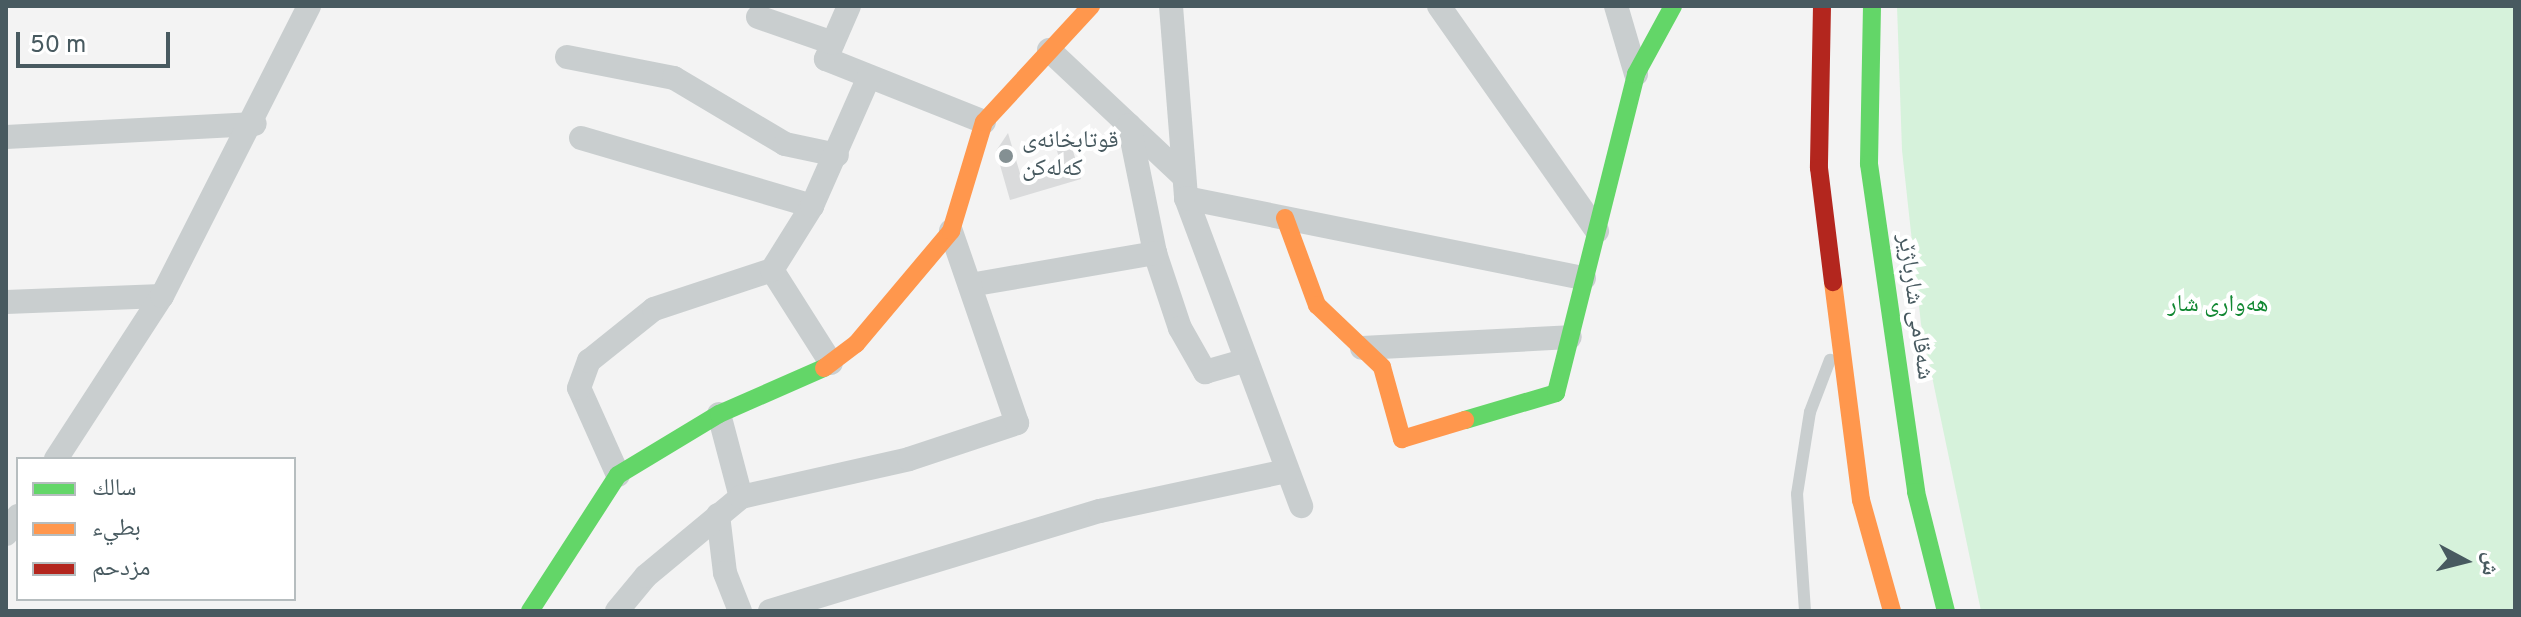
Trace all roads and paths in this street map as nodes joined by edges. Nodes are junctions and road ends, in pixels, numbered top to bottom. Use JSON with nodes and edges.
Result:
{"nodes":[{"id":1,"x":309,"y":6,"type":"edge"},
{"id":2,"x":849,"y":6,"type":"edge"},
{"id":3,"x":1091,"y":6,"type":"edge"},
{"id":4,"x":1171,"y":6,"type":"edge"},
{"id":5,"x":1439,"y":6,"type":"edge"},
{"id":6,"x":1616,"y":6,"type":"edge"},
{"id":7,"x":1673,"y":6,"type":"edge"},
{"id":8,"x":1822,"y":6,"type":"edge"},
{"id":9,"x":1872,"y":6,"type":"edge"},
{"id":10,"x":758,"y":17,"type":"dead end"},
{"id":11,"x":833,"y":43,"type":"junction"},
{"id":12,"x":1049,"y":50,"type":"junction"},
{"id":13,"x":567,"y":57,"type":"dead end"},
{"id":14,"x":1636,"y":74,"type":"junction"},
{"id":15,"x":869,"y":77,"type":"junction"},
{"id":16,"x":984,"y":122,"type":"junction"},
{"id":17,"x":255,"y":124,"type":"junction"},
{"id":18,"x":1129,"y":125,"type":"junction"},
{"id":19,"x":6,"y":137,"type":"edge"},
{"id":20,"x":581,"y":138,"type":"dead end"},
{"id":21,"x":837,"y":155,"type":"junction"},
{"id":22,"x":1184,"y":187,"type":"junction"},
{"id":23,"x":812,"y":206,"type":"junction"},
{"id":24,"x":1285,"y":218,"type":"junction"},
{"id":25,"x":951,"y":231,"type":"junction"},
{"id":26,"x":1597,"y":231,"type":"junction"},
{"id":27,"x":1155,"y":253,"type":"junction"},
{"id":28,"x":772,"y":270,"type":"junction"},
{"id":29,"x":1584,"y":278,"type":"junction"},
{"id":30,"x":970,"y":285,"type":"junction"},
{"id":31,"x":162,"y":296,"type":"junction"},
{"id":32,"x":6,"y":302,"type":"edge"},
{"id":33,"x":1840,"y":335,"type":"junction"},
{"id":34,"x":1570,"y":337,"type":"junction"},
{"id":35,"x":1362,"y":348,"type":"junction"},
{"id":36,"x":1243,"y":361,"type":"junction"},
{"id":37,"x":831,"y":363,"type":"junction"},
{"id":38,"x":719,"y":414,"type":"junction"},
{"id":39,"x":57,"y":457,"type":"edge"},
{"id":40,"x":1287,"y":471,"type":"junction"},
{"id":41,"x":618,"y":475,"type":"junction"},
{"id":42,"x":741,"y":497,"type":"junction"},
{"id":43,"x":1301,"y":506,"type":"dead end"},
{"id":44,"x":718,"y":515,"type":"junction"},
{"id":45,"x":530,"y":611,"type":"edge"},
{"id":46,"x":617,"y":611,"type":"edge"},
{"id":47,"x":740,"y":611,"type":"edge"},
{"id":48,"x":770,"y":611,"type":"edge"},
{"id":49,"x":1805,"y":611,"type":"edge"},
{"id":50,"x":1892,"y":611,"type":"edge"},
{"id":51,"x":1946,"y":611,"type":"edge"}],
"edges":[{"from":1,"to":17,"type":"street"},
{"from":2,"to":11,"type":"street"},
{"from":3,"to":12,"type":"street"},
{"from":4,"to":22,"type":"street"},
{"from":5,"to":26,"type":"street"},
{"from":6,"to":14,"type":"street"},
{"from":7,"to":14,"type":"street"},
{"from":8,"to":33,"type":"street"},
{"from":9,"to":51,"type":"street","name":"شەقامی شارباژێر"},
{"from":10,"to":11,"type":"street"},
{"from":11,"to":15,"type":"street"},
{"from":12,"to":16,"type":"street"},
{"from":12,"to":18,"type":"street"},
{"from":13,"to":21,"type":"street"},
{"from":14,"to":26,"type":"street"},
{"from":15,"to":16,"type":"street"},
{"from":15,"to":21,"type":"street"},
{"from":16,"to":25,"type":"street"},
{"from":17,"to":19,"type":"street"},
{"from":17,"to":31,"type":"street"},
{"from":18,"to":22,"type":"street"},
{"from":18,"to":27,"type":"street"},
{"from":20,"to":23,"type":"street"},
{"from":21,"to":23,"type":"street"},
{"from":22,"to":24,"type":"street"},
{"from":22,"to":36,"type":"street"},
{"from":23,"to":28,"type":"street"},
{"from":24,"to":29,"type":"street"},
{"from":24,"to":35,"type":"street"},
{"from":25,"to":30,"type":"street"},
{"from":25,"to":37,"type":"street"},
{"from":26,"to":29,"type":"street"},
{"from":27,"to":30,"type":"street"},
{"from":27,"to":36,"type":"street"},
{"from":28,"to":37,"type":"street"},
{"from":28,"to":41,"type":"street"},
{"from":29,"to":34,"type":"street"},
{"from":30,"to":42,"type":"street"},
{"from":31,"to":32,"type":"street"},
{"from":31,"to":39,"type":"street"},
{"from":33,"to":49,"type":"lane"},
{"from":33,"to":50,"type":"street"},
{"from":34,"to":35,"type":"street"},
{"from":34,"to":35,"type":"street"},
{"from":36,"to":40,"type":"street"},
{"from":37,"to":38,"type":"street"},
{"from":38,"to":41,"type":"street"},
{"from":38,"to":42,"type":"street"},
{"from":40,"to":43,"type":"street"},
{"from":40,"to":48,"type":"street"},
{"from":41,"to":45,"type":"street"},
{"from":42,"to":44,"type":"street"},
{"from":44,"to":46,"type":"street"},
{"from":44,"to":47,"type":"street"}]}
